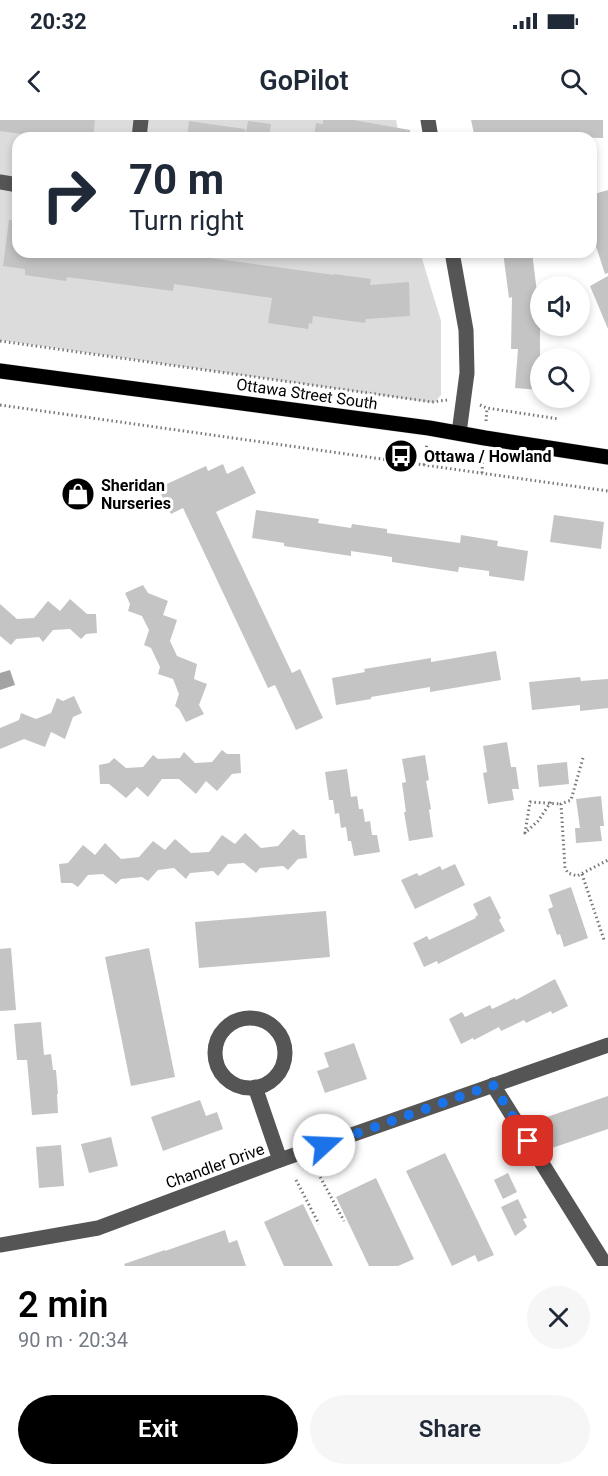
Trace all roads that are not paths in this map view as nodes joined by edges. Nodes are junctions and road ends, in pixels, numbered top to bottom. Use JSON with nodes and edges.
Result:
{"nodes":[{"id":1,"x":453,"y":258,"type":"edge"},
{"id":2,"x":0,"y":371,"type":"edge"},
{"id":3,"x":459,"y":434,"type":"junction"},
{"id":4,"x":608,"y":457,"type":"edge"},
{"id":5,"x":608,"y":1045,"type":"edge"},
{"id":6,"x":493,"y":1085,"type":"junction"},
{"id":7,"x":255,"y":1087,"type":"junction"},
{"id":8,"x":280,"y":1160,"type":"junction"},
{"id":9,"x":0,"y":1245,"type":"edge"},
{"id":10,"x":608,"y":1264,"type":"edge"}],
"edges":[{"from":1,"to":3,"type":"street"},
{"from":2,"to":3,"type":"main road","name":"Ottawa Street South"},
{"from":3,"to":4,"type":"main road","name":"Ottawa Street South"},
{"from":5,"to":6,"type":"street","name":"Chandler Drive"},
{"from":6,"to":8,"type":"street","name":"Chandler Drive"},
{"from":6,"to":10,"type":"street"},
{"from":7,"to":7,"type":"street"},
{"from":7,"to":8,"type":"street"},
{"from":8,"to":9,"type":"street","name":"Chandler Drive"}]}
